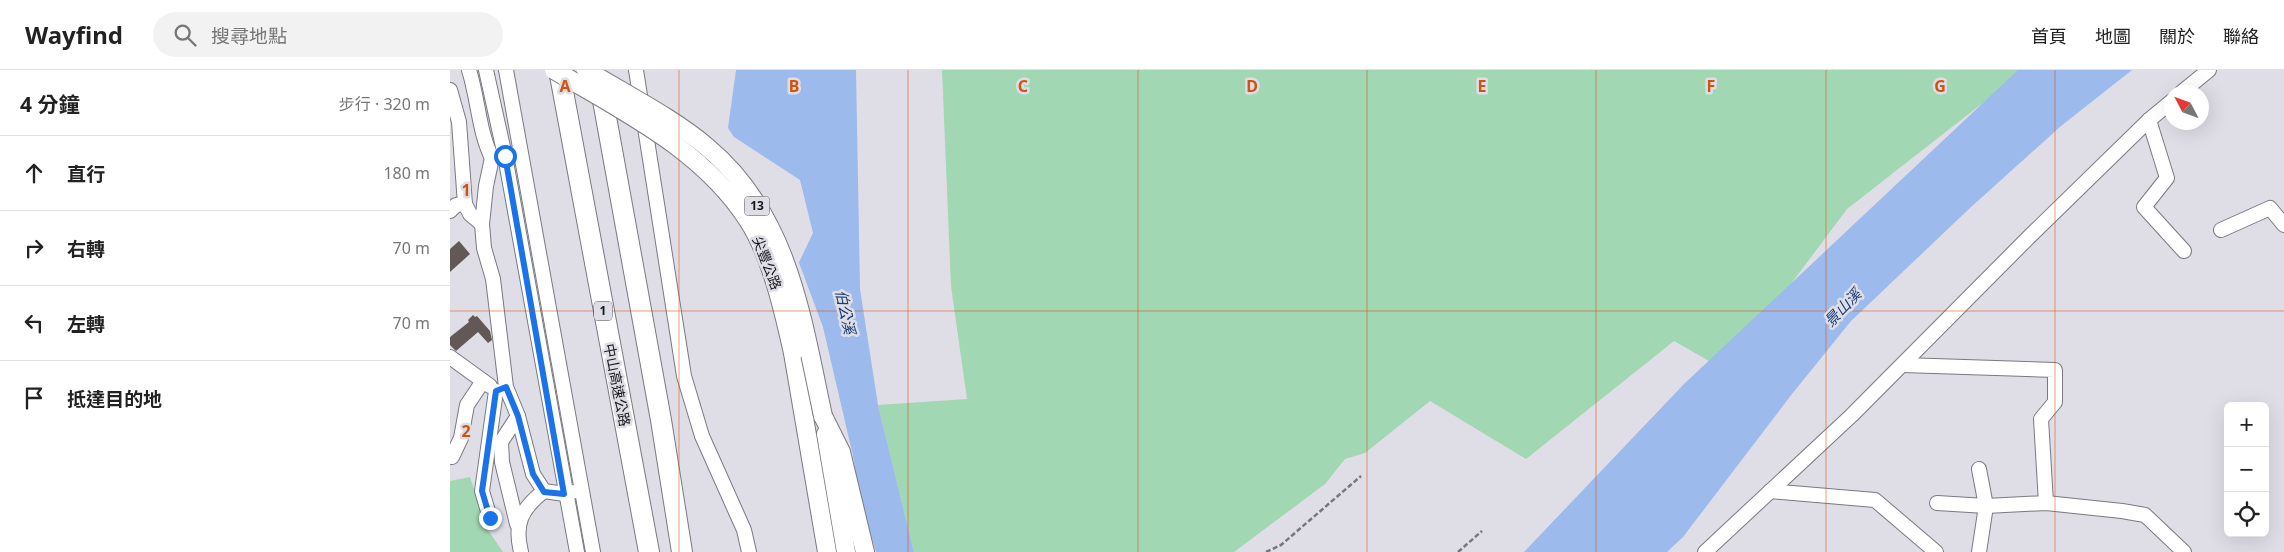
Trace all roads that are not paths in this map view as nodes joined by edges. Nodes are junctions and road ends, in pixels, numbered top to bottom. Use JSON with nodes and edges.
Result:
{"nodes":[{"id":1,"x":469,"y":70,"type":"edge"},
{"id":2,"x":486,"y":70,"type":"edge"},
{"id":3,"x":506,"y":70,"type":"edge"},
{"id":4,"x":554,"y":70,"type":"edge"},
{"id":5,"x":559,"y":70,"type":"edge"},
{"id":6,"x":586,"y":70,"type":"edge"},
{"id":7,"x":597,"y":70,"type":"edge"},
{"id":8,"x":636,"y":70,"type":"edge"},
{"id":9,"x":2209,"y":70,"type":"edge"},
{"id":10,"x":2191,"y":85,"type":"edge"},
{"id":11,"x":450,"y":90,"type":"edge"},
{"id":12,"x":2164,"y":108,"type":"edge"},
{"id":13,"x":2149,"y":120,"type":"junction"},
{"id":14,"x":455,"y":121,"type":"edge"},
{"id":15,"x":520,"y":153,"type":"junction"},
{"id":16,"x":498,"y":157,"type":"junction"},
{"id":17,"x":465,"y":204,"type":"junction"},
{"id":18,"x":450,"y":211,"type":"edge"},
{"id":19,"x":482,"y":224,"type":"junction"},
{"id":20,"x":2284,"y":225,"type":"edge"},
{"id":21,"x":2220,"y":230,"type":"dead end"},
{"id":22,"x":2184,"y":251,"type":"dead end"},
{"id":23,"x":450,"y":357,"type":"edge"},
{"id":24,"x":1903,"y":365,"type":"junction"},
{"id":25,"x":483,"y":381,"type":"junction"},
{"id":26,"x":501,"y":389,"type":"junction"},
{"id":27,"x":518,"y":416,"type":"junction"},
{"id":28,"x":823,"y":416,"type":"junction"},
{"id":29,"x":450,"y":456,"type":"edge"},
{"id":30,"x":1979,"y":469,"type":"dead end"},
{"id":31,"x":582,"y":490,"type":"junction"},
{"id":32,"x":1770,"y":491,"type":"junction"},
{"id":33,"x":544,"y":492,"type":"junction"},
{"id":34,"x":564,"y":494,"type":"junction"},
{"id":35,"x":1937,"y":503,"type":"dead end"},
{"id":36,"x":2046,"y":504,"type":"junction"},
{"id":37,"x":1986,"y":506,"type":"junction"},
{"id":38,"x":490,"y":518,"type":"dead end"},
{"id":39,"x":517,"y":524,"type":"junction"},
{"id":40,"x":521,"y":552,"type":"edge"},
{"id":41,"x":577,"y":552,"type":"edge"},
{"id":42,"x":593,"y":552,"type":"edge"},
{"id":43,"x":649,"y":552,"type":"edge"},
{"id":44,"x":682,"y":552,"type":"edge"},
{"id":45,"x":750,"y":552,"type":"edge"},
{"id":46,"x":827,"y":552,"type":"edge"},
{"id":47,"x":846,"y":552,"type":"edge"},
{"id":48,"x":865,"y":552,"type":"edge"},
{"id":49,"x":1705,"y":552,"type":"edge"},
{"id":50,"x":1936,"y":552,"type":"edge"},
{"id":51,"x":1979,"y":552,"type":"edge"},
{"id":52,"x":2184,"y":552,"type":"edge"}],
"edges":[{"from":1,"to":16,"type":"street"},
{"from":2,"to":16,"type":"street"},
{"from":3,"to":15,"type":"street"},
{"from":4,"to":46,"type":"main road","name":"尖豐公路","number":"13","bridge":true},
{"from":5,"to":43,"type":"highway","name":"中山高速公路","number":"1"},
{"from":6,"to":28,"type":"main road","name":"尖豐公路","number":"13","bridge":true},
{"from":7,"to":44,"type":"highway"},
{"from":8,"to":45,"type":"street"},
{"from":9,"to":10,"type":"street"},
{"from":11,"to":14,"type":"street"},
{"from":12,"to":13,"type":"street"},
{"from":13,"to":22,"type":"street"},
{"from":13,"to":24,"type":"street"},
{"from":14,"to":17,"type":"street"},
{"from":15,"to":16,"type":"street"},
{"from":15,"to":31,"type":"street"},
{"from":16,"to":19,"type":"street"},
{"from":16,"to":34,"type":"street"},
{"from":17,"to":18,"type":"street"},
{"from":17,"to":19,"type":"street"},
{"from":19,"to":26,"type":"street"},
{"from":20,"to":21,"type":"street"},
{"from":23,"to":25,"type":"street"},
{"from":24,"to":32,"type":"street"},
{"from":24,"to":36,"type":"street"},
{"from":25,"to":26,"type":"street"},
{"from":25,"to":29,"type":"street"},
{"from":26,"to":27,"type":"street"},
{"from":26,"to":38,"type":"street"},
{"from":27,"to":33,"type":"street"},
{"from":27,"to":39,"type":"street"},
{"from":28,"to":47,"type":"main road","name":"尖豐公路","number":"13"},
{"from":28,"to":48,"type":"main road"},
{"from":30,"to":37,"type":"street"},
{"from":31,"to":34,"type":"street"},
{"from":31,"to":42,"type":"street"},
{"from":32,"to":49,"type":"street"},
{"from":32,"to":50,"type":"street"},
{"from":33,"to":34,"type":"street"},
{"from":33,"to":39,"type":"street"},
{"from":34,"to":41,"type":"street"},
{"from":35,"to":37,"type":"street"},
{"from":36,"to":37,"type":"street"},
{"from":36,"to":52,"type":"street"},
{"from":37,"to":51,"type":"street"},
{"from":39,"to":40,"type":"street"}]}
